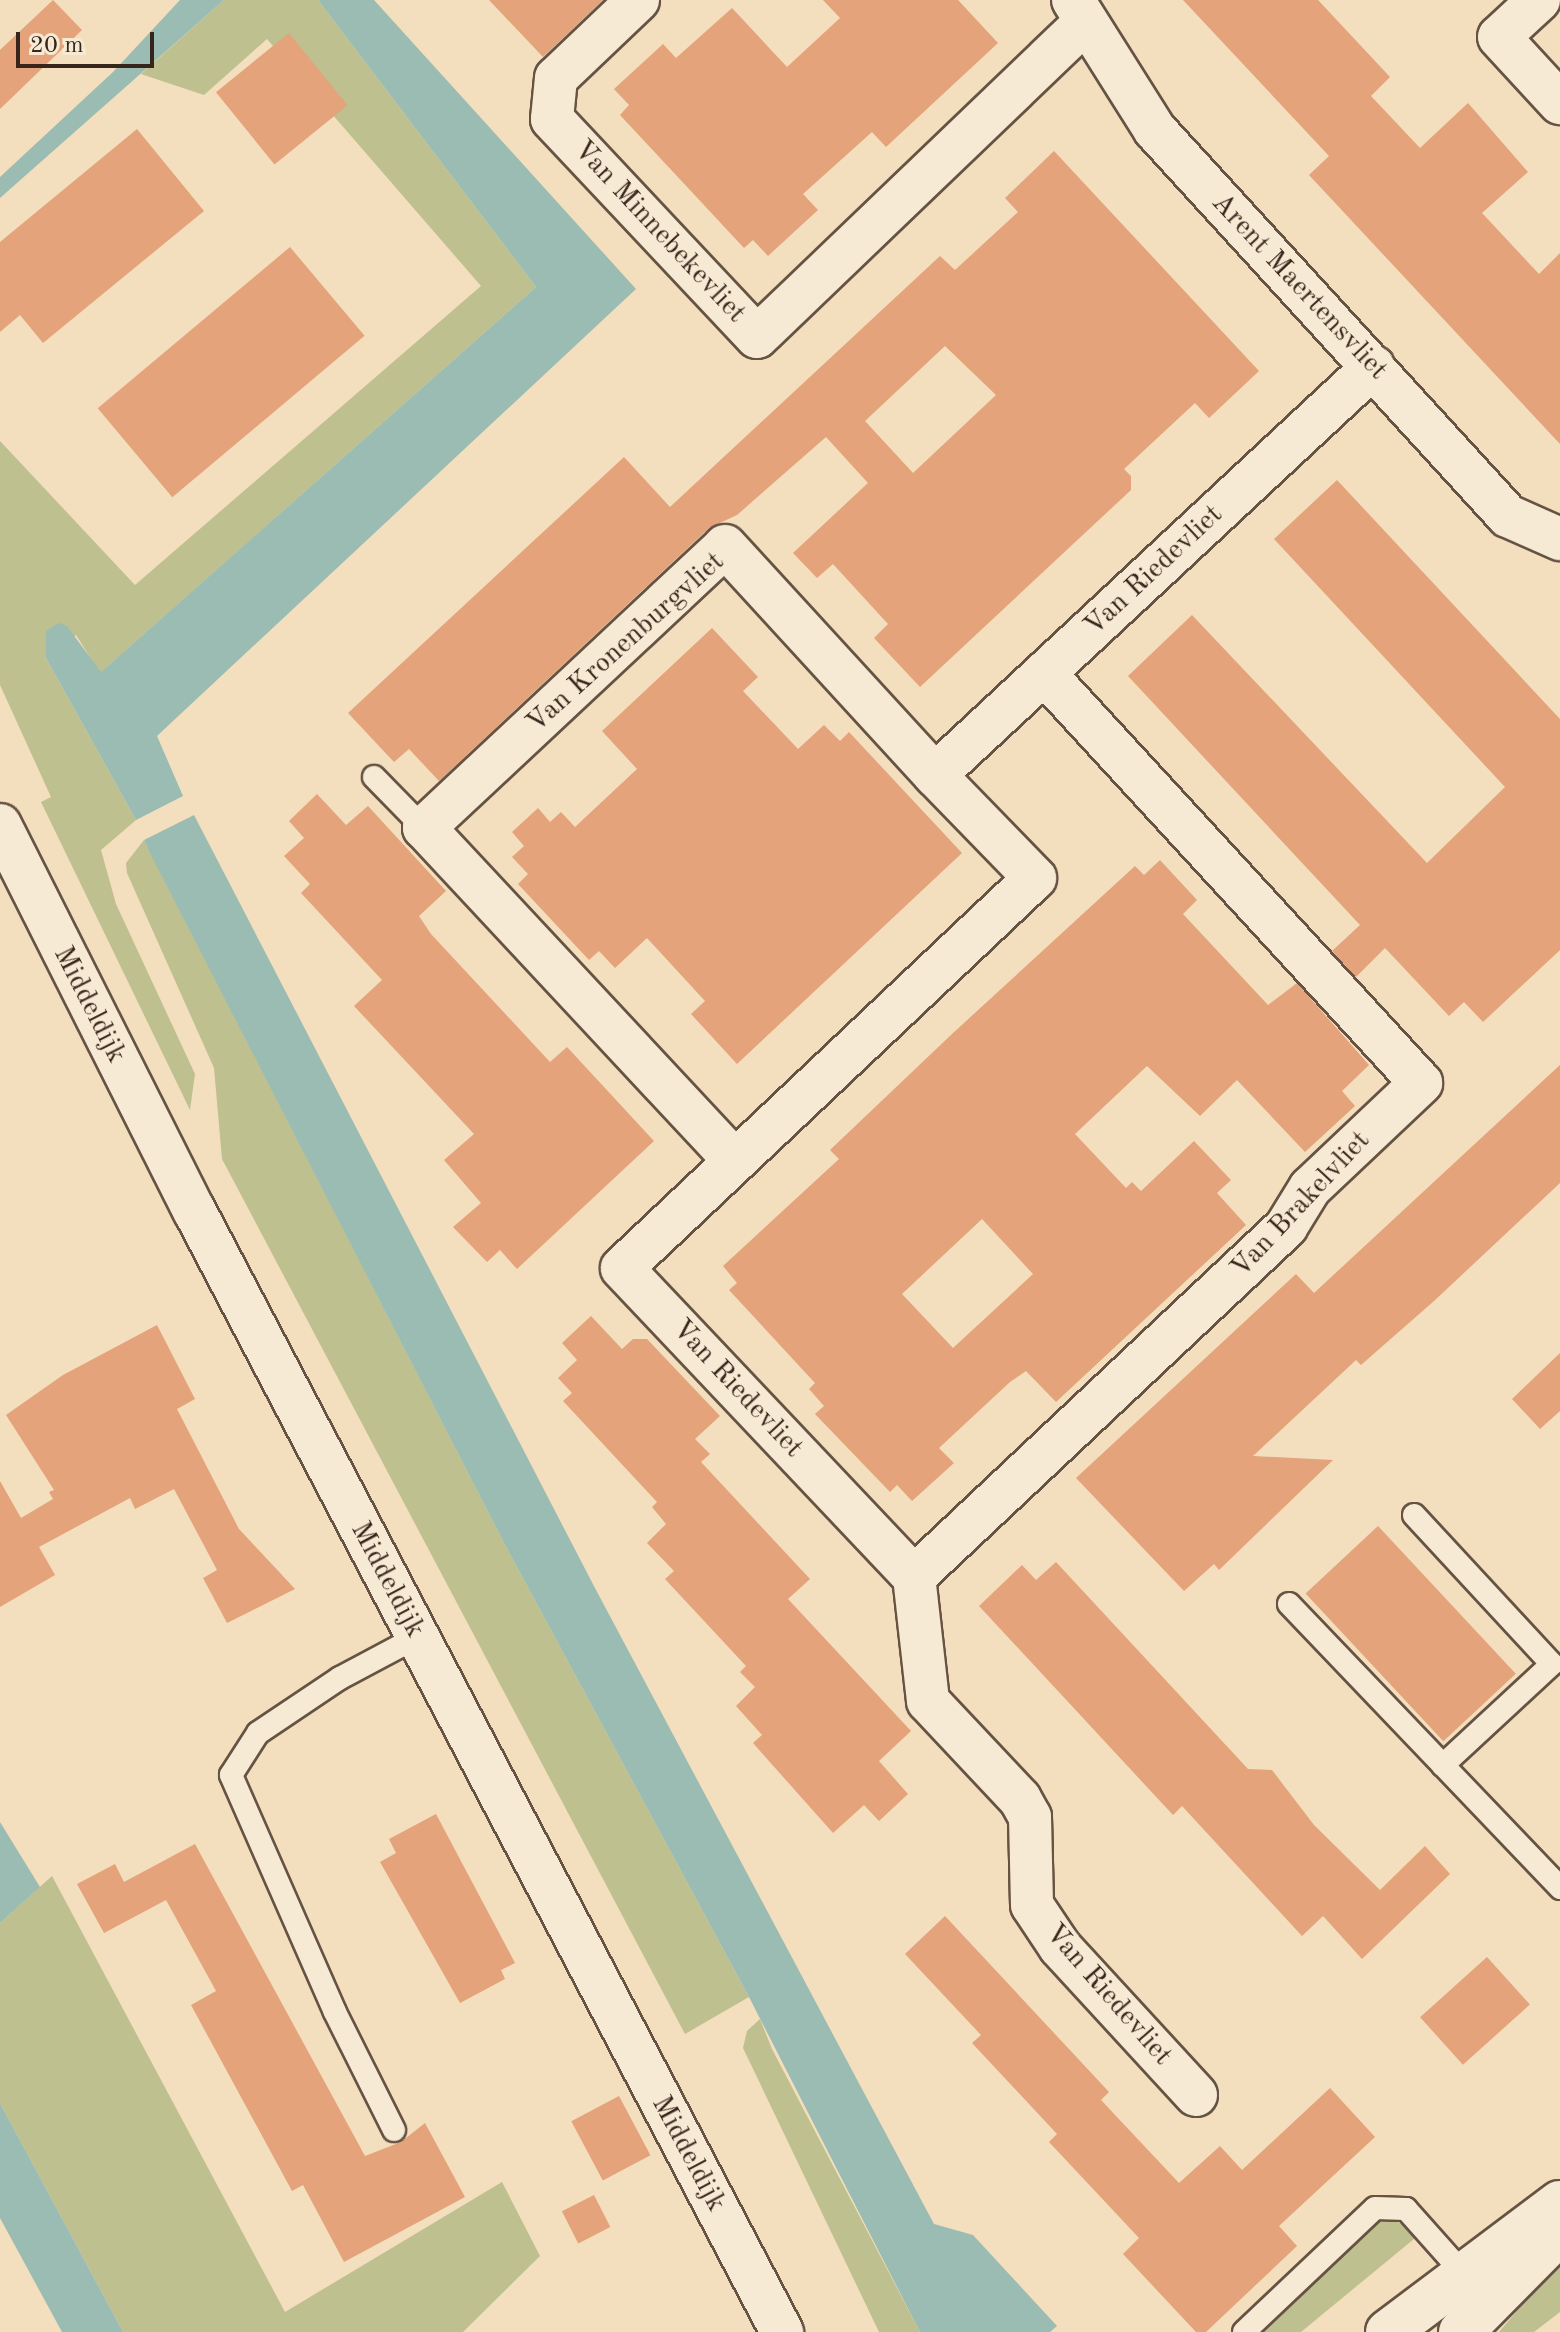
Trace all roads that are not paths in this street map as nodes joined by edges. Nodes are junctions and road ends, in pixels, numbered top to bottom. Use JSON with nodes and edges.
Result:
{"nodes":[{"id":1,"x":638,"y":0,"type":"edge"},
{"id":2,"x":1539,"y":0,"type":"edge"},
{"id":3,"x":1079,"y":11,"type":"edge"},
{"id":4,"x":1560,"y":103,"type":"edge"},
{"id":5,"x":1373,"y":367,"type":"junction"},
{"id":6,"x":1560,"y":539,"type":"edge"},
{"id":7,"x":1044,"y":673,"type":"junction"},
{"id":8,"x":852,"y":685,"type":"joint"},
{"id":9,"x":935,"y":775,"type":"junction"},
{"id":10,"x":374,"y":777,"type":"dead end"},
{"id":11,"x":0,"y":825,"type":"edge"},
{"id":12,"x":424,"y":828,"type":"junction"},
{"id":13,"x":735,"y":1161,"type":"junction"},
{"id":14,"x":1414,"y":1515,"type":"dead end"},
{"id":15,"x":914,"y":1577,"type":"junction"},
{"id":16,"x":1289,"y":1604,"type":"dead end"},
{"id":17,"x":417,"y":1637,"type":"junction"},
{"id":18,"x":1443,"y":1765,"type":"junction"},
{"id":19,"x":1560,"y":1888,"type":"edge"},
{"id":20,"x":1196,"y":2095,"type":"dead end"},
{"id":21,"x":394,"y":2130,"type":"dead end"},
{"id":22,"x":1560,"y":2203,"type":"edge"},
{"id":23,"x":1560,"y":2232,"type":"edge"},
{"id":24,"x":1463,"y":2273,"type":"junction"},
{"id":25,"x":782,"y":2332,"type":"edge"},
{"id":26,"x":1244,"y":2332,"type":"edge"},
{"id":27,"x":1388,"y":2332,"type":"edge"},
{"id":28,"x":1461,"y":2332,"type":"edge"}],
"edges":[{"from":1,"to":3,"type":"street","name":"Van Minnebekevliet"},
{"from":2,"to":4,"type":"street"},
{"from":3,"to":5,"type":"street","name":"Arent Maertensvliet"},
{"from":5,"to":6,"type":"street","name":"Arent Maertensvliet"},
{"from":5,"to":7,"type":"street","name":"Van Riedevliet"},
{"from":7,"to":9,"type":"street","name":"Van Riedevliet"},
{"from":7,"to":15,"type":"street","name":"Van Brakelvliet"},
{"from":8,"to":9,"type":"street","name":"Van Riedevliet"},
{"from":8,"to":12,"type":"street","name":"Van Kronenburgvliet"},
{"from":9,"to":13,"type":"street","name":"Van Riedevliet"},
{"from":10,"to":12,"type":"lane"},
{"from":11,"to":17,"type":"street","name":"Middeldijk"},
{"from":12,"to":13,"type":"street"},
{"from":13,"to":15,"type":"street","name":"Van Riedevliet"},
{"from":14,"to":18,"type":"lane"},
{"from":15,"to":20,"type":"street","name":"Van Riedevliet"},
{"from":16,"to":18,"type":"lane"},
{"from":17,"to":21,"type":"lane"},
{"from":17,"to":25,"type":"street","name":"Middeldijk"},
{"from":18,"to":19,"type":"lane"},
{"from":22,"to":24,"type":"main road"},
{"from":23,"to":28,"type":"main road"},
{"from":24,"to":26,"type":"lane"},
{"from":24,"to":27,"type":"main road"}]}
